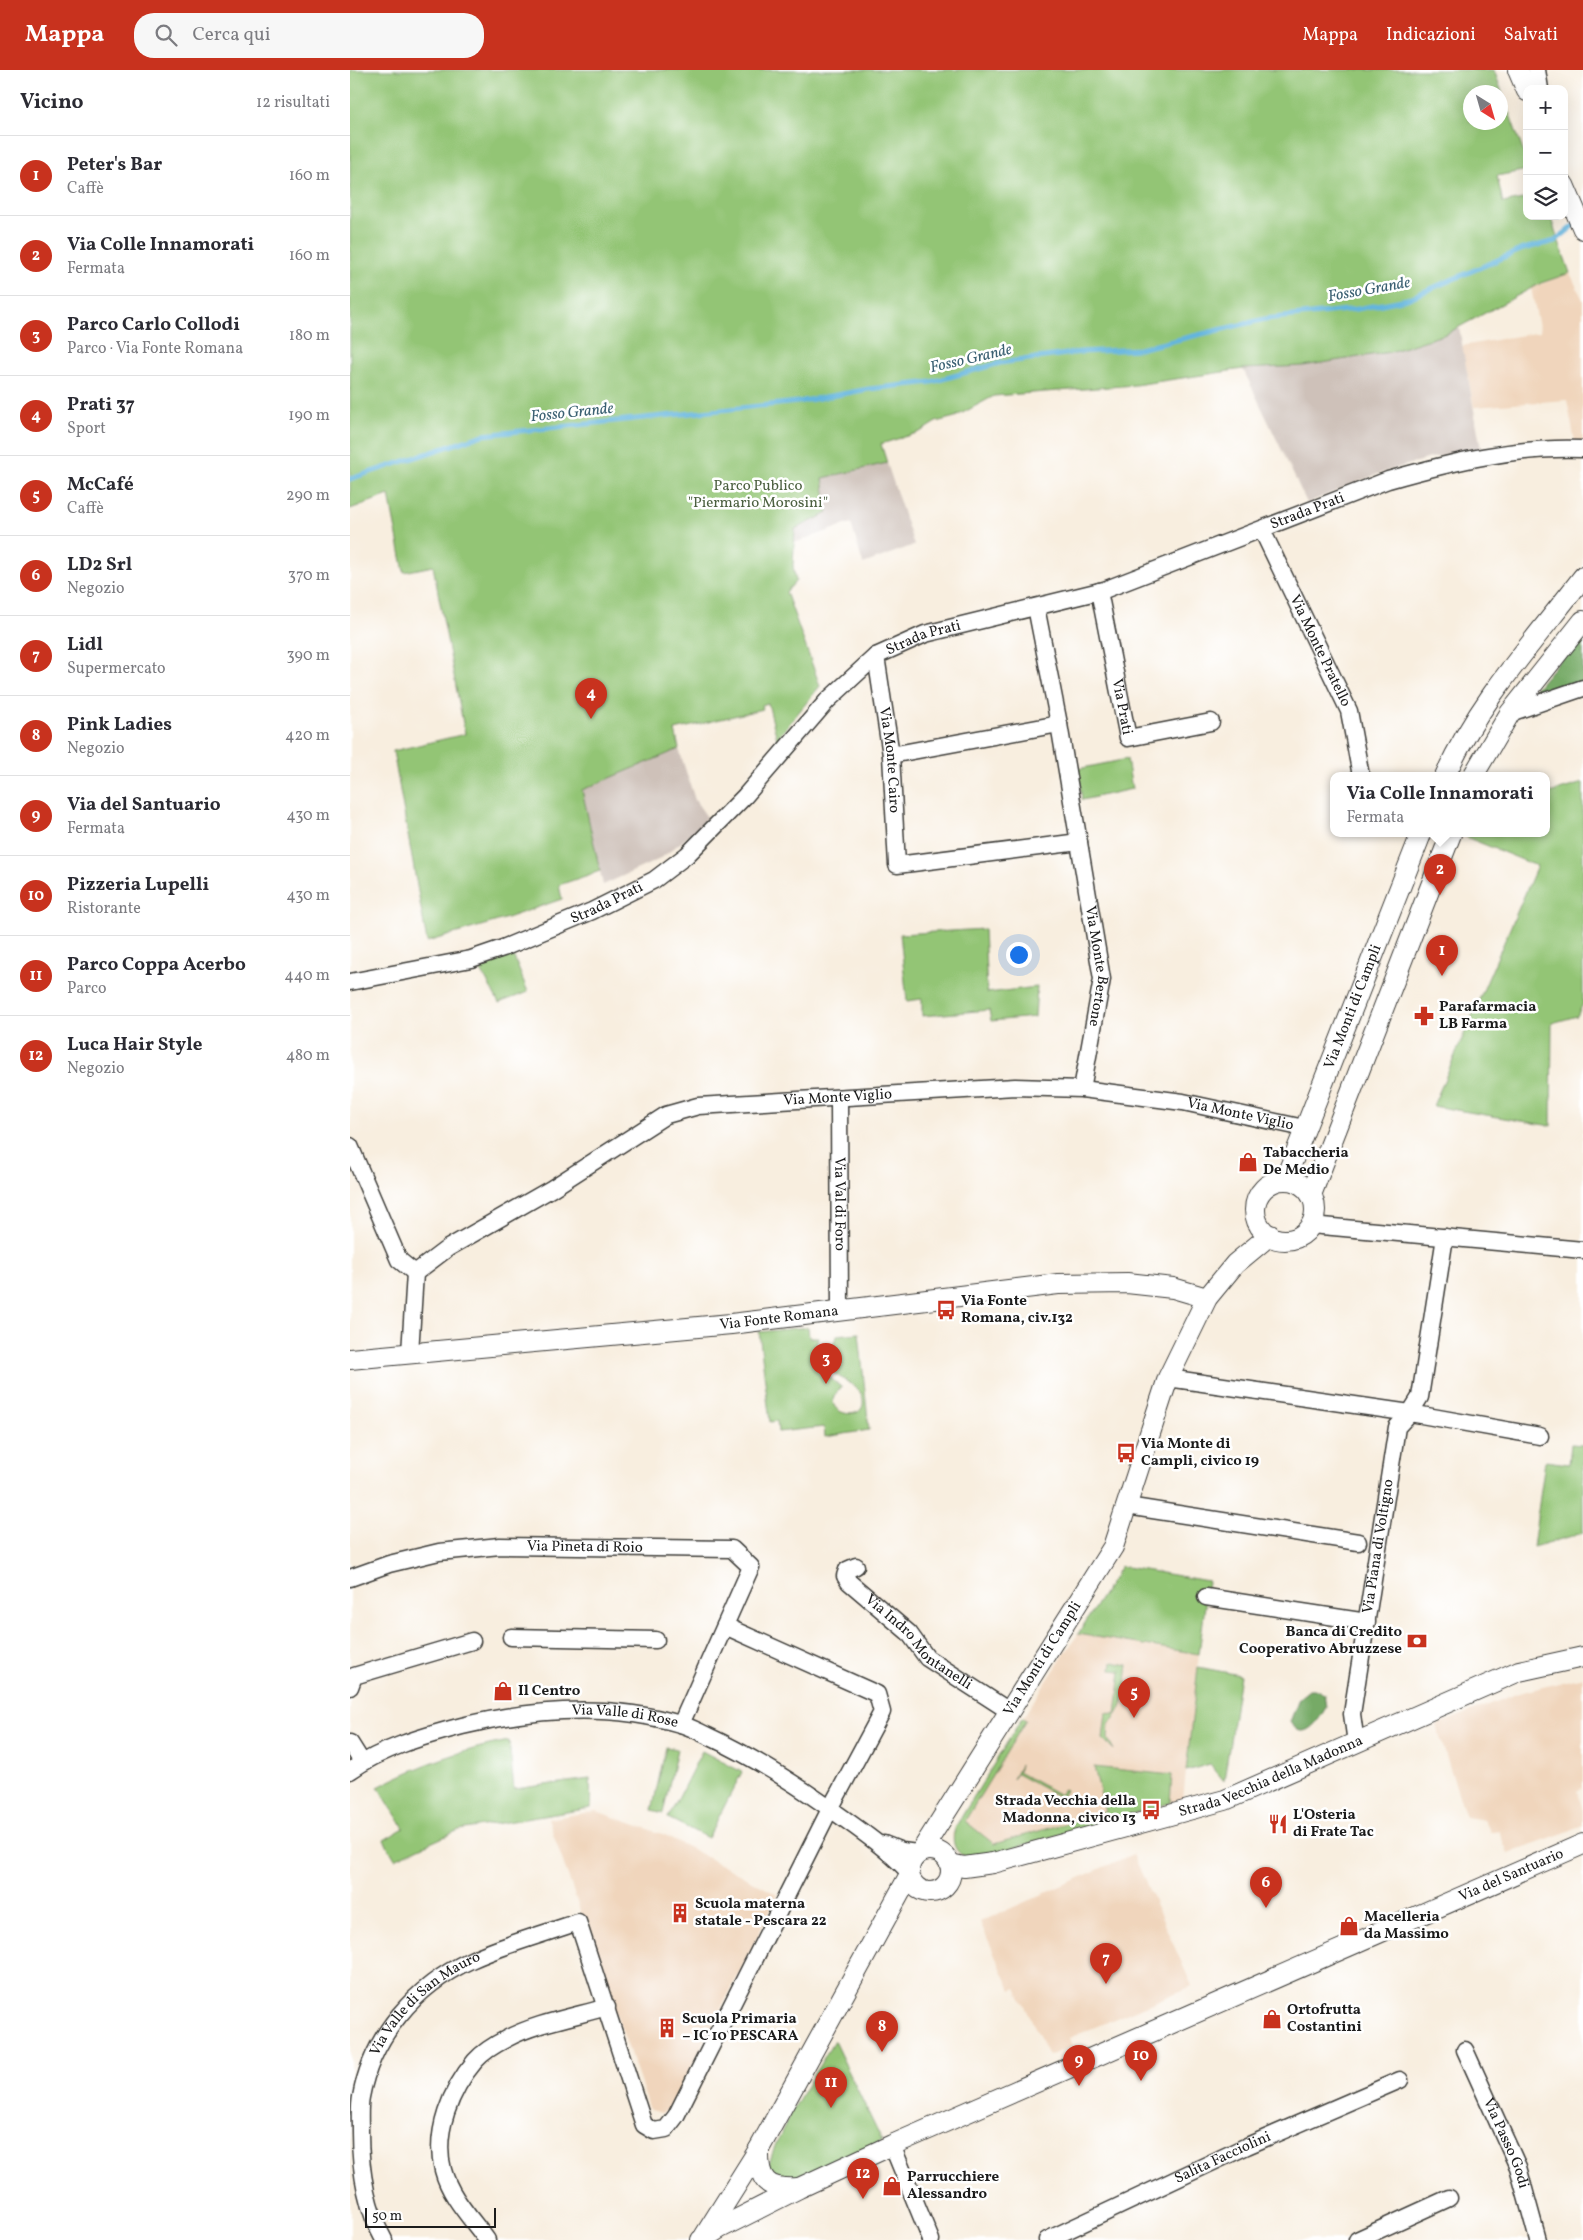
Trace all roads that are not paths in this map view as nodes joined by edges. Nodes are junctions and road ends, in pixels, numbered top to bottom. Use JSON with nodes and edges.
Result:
{"nodes":[{"id":1,"x":1518,"y":70,"type":"edge"},
{"id":2,"x":1525,"y":70,"type":"edge"},
{"id":3,"x":1537,"y":70,"type":"edge"},
{"id":4,"x":1526,"y":85,"type":"edge"},
{"id":5,"x":1527,"y":85,"type":"edge"},
{"id":6,"x":1539,"y":85,"type":"edge"},
{"id":7,"x":1568,"y":193,"type":"edge"},
{"id":8,"x":1583,"y":228,"type":"edge"},
{"id":9,"x":1583,"y":449,"type":"edge"},
{"id":10,"x":1262,"y":530,"type":"junction"},
{"id":11,"x":1583,"y":577,"type":"edge"},
{"id":12,"x":1098,"y":591,"type":"junction"},
{"id":13,"x":1036,"y":607,"type":"junction"},
{"id":14,"x":1583,"y":621,"type":"edge"},
{"id":15,"x":876,"y":656,"type":"junction"},
{"id":16,"x":1583,"y":688,"type":"edge"},
{"id":17,"x":1510,"y":712,"type":"junction"},
{"id":18,"x":1211,"y":722,"type":"dead end"},
{"id":19,"x":1060,"y":724,"type":"junction"},
{"id":20,"x":890,"y":754,"type":"junction"},
{"id":21,"x":1360,"y":772,"type":"edge"},
{"id":22,"x":1447,"y":772,"type":"edge"},
{"id":23,"x":1475,"y":772,"type":"edge"},
{"id":24,"x":1419,"y":837,"type":"edge"},
{"id":25,"x":1450,"y":837,"type":"edge"},
{"id":26,"x":1079,"y":842,"type":"junction"},
{"id":27,"x":350,"y":982,"type":"edge"},
{"id":28,"x":1082,"y":1089,"type":"junction"},
{"id":29,"x":839,"y":1098,"type":"junction"},
{"id":30,"x":1304,"y":1128,"type":"junction"},
{"id":31,"x":350,"y":1146,"type":"edge"},
{"id":32,"x":1285,"y":1180,"type":"junction"},
{"id":33,"x":1311,"y":1195,"type":"junction"},
{"id":34,"x":1311,"y":1225,"type":"junction"},
{"id":35,"x":1270,"y":1235,"type":"junction"},
{"id":36,"x":1446,"y":1237,"type":"junction"},
{"id":37,"x":1583,"y":1250,"type":"edge"},
{"id":38,"x":414,"y":1273,"type":"junction"},
{"id":39,"x":1207,"y":1298,"type":"junction"},
{"id":40,"x":840,"y":1310,"type":"junction"},
{"id":41,"x":410,"y":1353,"type":"junction"},
{"id":42,"x":350,"y":1360,"type":"edge"},
{"id":43,"x":1168,"y":1378,"type":"junction"},
{"id":44,"x":1410,"y":1414,"type":"junction"},
{"id":45,"x":1540,"y":1436,"type":"dead end"},
{"id":46,"x":1127,"y":1506,"type":"junction"},
{"id":47,"x":1358,"y":1542,"type":"dead end"},
{"id":48,"x":856,"y":1566,"type":"dead end"},
{"id":49,"x":350,"y":1578,"type":"edge"},
{"id":50,"x":1206,"y":1597,"type":"dead end"},
{"id":51,"x":1367,"y":1622,"type":"junction"},
{"id":52,"x":725,"y":1626,"type":"junction"},
{"id":53,"x":511,"y":1637,"type":"dead end"},
{"id":54,"x":656,"y":1640,"type":"dead end"},
{"id":55,"x":472,"y":1641,"type":"dead end"},
{"id":56,"x":1583,"y":1657,"type":"edge"},
{"id":57,"x":350,"y":1687,"type":"edge"},
{"id":58,"x":1009,"y":1712,"type":"junction"},
{"id":59,"x":681,"y":1724,"type":"junction"},
{"id":60,"x":350,"y":1743,"type":"edge"},
{"id":61,"x":1356,"y":1743,"type":"junction"},
{"id":62,"x":356,"y":1766,"type":"edge"},
{"id":63,"x":830,"y":1809,"type":"junction"},
{"id":64,"x":877,"y":1842,"type":"junction"},
{"id":65,"x":1583,"y":1844,"type":"edge"},
{"id":66,"x":932,"y":1855,"type":"junction"},
{"id":67,"x":908,"y":1874,"type":"junction"},
{"id":68,"x":607,"y":2007,"type":"junction"},
{"id":69,"x":1465,"y":2050,"type":"dead end"},
{"id":70,"x":1400,"y":2080,"type":"dead end"},
{"id":71,"x":892,"y":2145,"type":"junction"},
{"id":72,"x":759,"y":2149,"type":"junction"},
{"id":73,"x":799,"y":2188,"type":"junction"},
{"id":74,"x":1449,"y":2198,"type":"dead end"},
{"id":75,"x":715,"y":2232,"type":"edge"},
{"id":76,"x":384,"y":2240,"type":"edge"},
{"id":77,"x":487,"y":2240,"type":"edge"},
{"id":78,"x":931,"y":2240,"type":"edge"},
{"id":79,"x":1047,"y":2240,"type":"edge"},
{"id":80,"x":1357,"y":2240,"type":"edge"},
{"id":81,"x":1538,"y":2240,"type":"edge"}],
"edges":[{"from":1,"to":4,"type":"street"},
{"from":2,"to":5,"type":"street"},
{"from":3,"to":6,"type":"street"},
{"from":7,"to":8,"type":"street"},
{"from":9,"to":10,"type":"street","name":"Strada Prati"},
{"from":10,"to":12,"type":"street","name":"Strada Prati"},
{"from":10,"to":21,"type":"street","name":"Via Monte Pratello"},
{"from":11,"to":22,"type":"street"},
{"from":12,"to":13,"type":"street","name":"Strada Prati"},
{"from":12,"to":18,"type":"street","name":"Via Prati"},
{"from":13,"to":15,"type":"street","name":"Strada Prati"},
{"from":13,"to":19,"type":"street","name":"Via Monte Bertone"},
{"from":14,"to":17,"type":"street"},
{"from":15,"to":20,"type":"street","name":"Via Monte Cairo"},
{"from":15,"to":27,"type":"street","name":"Strada Prati"},
{"from":16,"to":17,"type":"street"},
{"from":17,"to":23,"type":"street"},
{"from":19,"to":20,"type":"street"},
{"from":19,"to":26,"type":"street","name":"Via Monte Bertone"},
{"from":20,"to":26,"type":"street","name":"Via Monte Cairo"},
{"from":24,"to":30,"type":"street","name":"Via Monti di Campli"},
{"from":25,"to":33,"type":"street"},
{"from":26,"to":28,"type":"street","name":"Via Monte Bertone"},
{"from":28,"to":29,"type":"street","name":"Via Monte Viglio"},
{"from":28,"to":30,"type":"street","name":"Via Monte Viglio"},
{"from":29,"to":38,"type":"street","name":"Via Monte Viglio"},
{"from":29,"to":40,"type":"street","name":"Via Val di Foro"},
{"from":30,"to":32,"type":"street","name":"Via Monti di Campli"},
{"from":31,"to":38,"type":"street"},
{"from":32,"to":33,"type":"street"},
{"from":32,"to":35,"type":"street"},
{"from":33,"to":34,"type":"street"},
{"from":34,"to":35,"type":"street"},
{"from":34,"to":36,"type":"street"},
{"from":35,"to":39,"type":"street","name":"Via Monti di Campli"},
{"from":36,"to":37,"type":"street"},
{"from":36,"to":44,"type":"street","name":"Via Piana di Voltigno"},
{"from":38,"to":41,"type":"street"},
{"from":39,"to":40,"type":"street","name":"Via Fonte Romana"},
{"from":39,"to":43,"type":"street","name":"Via Monti di Campli"},
{"from":40,"to":41,"type":"street","name":"Via Fonte Romana"},
{"from":41,"to":42,"type":"street","name":"Via Fonte Romana"},
{"from":43,"to":44,"type":"street"},
{"from":43,"to":46,"type":"street","name":"Via Monti di Campli"},
{"from":44,"to":45,"type":"street"},
{"from":44,"to":51,"type":"street","name":"Via Piana di Voltigno"},
{"from":46,"to":47,"type":"street"},
{"from":46,"to":58,"type":"street","name":"Via Monti di Campli"},
{"from":48,"to":58,"type":"street","name":"Via Indro Montanelli"},
{"from":49,"to":52,"type":"street","name":"Via Pineta di Roio"},
{"from":50,"to":51,"type":"street"},
{"from":51,"to":61,"type":"street","name":"Via Piana di Voltigno"},
{"from":52,"to":59,"type":"street","name":"Via Pineta di Roio"},
{"from":52,"to":63,"type":"street"},
{"from":53,"to":54,"type":"street"},
{"from":55,"to":57,"type":"street"},
{"from":56,"to":61,"type":"street","name":"Strada Vecchia della Madonna"},
{"from":58,"to":66,"type":"street","name":"Via Monti di Campli"},
{"from":59,"to":62,"type":"street","name":"Via Valle di Rose"},
{"from":59,"to":63,"type":"street","name":"Via Valle di Rose"},
{"from":60,"to":62,"type":"street"},
{"from":61,"to":66,"type":"street","name":"Strada Vecchia della Madonna"},
{"from":63,"to":64,"type":"street","name":"Via Valle di Rose"},
{"from":63,"to":68,"type":"street","name":"Via Valle di San Mauro"},
{"from":64,"to":66,"type":"street","name":"Via Valle di Rose"},
{"from":64,"to":67,"type":"street","name":"Via Valle di Rose"},
{"from":65,"to":71,"type":"street","name":"Via del Santuario"},
{"from":66,"to":67,"type":"street"},
{"from":66,"to":67,"type":"street"},
{"from":67,"to":72,"type":"street"},
{"from":68,"to":76,"type":"street","name":"Via Valle di San Mauro"},
{"from":68,"to":77,"type":"street"},
{"from":69,"to":81,"type":"street","name":"Via Passo Godi"},
{"from":70,"to":79,"type":"street","name":"Salita Facciolini"},
{"from":71,"to":73,"type":"street","name":"Via del Santuario"},
{"from":71,"to":78,"type":"street"},
{"from":72,"to":73,"type":"street"},
{"from":72,"to":75,"type":"street"},
{"from":73,"to":75,"type":"street","name":"Via del Santuario"},
{"from":74,"to":80,"type":"street"}]}
